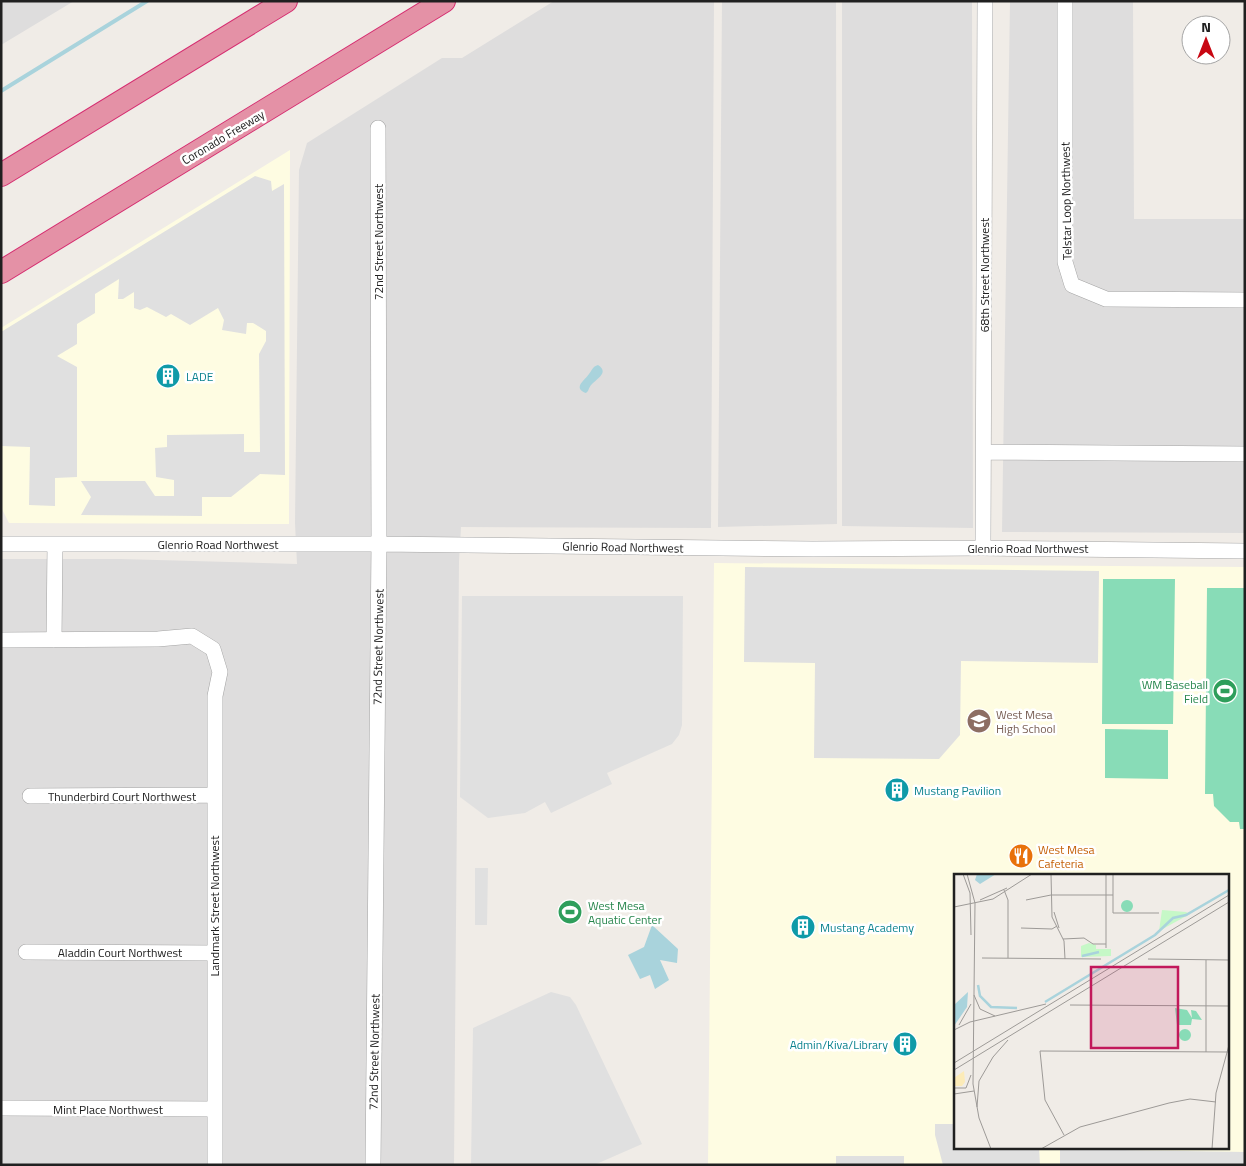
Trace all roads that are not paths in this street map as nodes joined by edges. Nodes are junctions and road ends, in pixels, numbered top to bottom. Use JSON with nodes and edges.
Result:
{"nodes":[{"id":1,"x":286,"y":1,"type":"edge"},
{"id":2,"x":444,"y":1,"type":"edge"},
{"id":3,"x":985,"y":1,"type":"edge"},
{"id":4,"x":1065,"y":1,"type":"edge"},
{"id":5,"x":378,"y":128,"type":"dead end"},
{"id":6,"x":1,"y":175,"type":"edge"},
{"id":7,"x":1,"y":272,"type":"edge"},
{"id":8,"x":1245,"y":300,"type":"edge"},
{"id":9,"x":984,"y":452,"type":"junction"},
{"id":10,"x":1245,"y":454,"type":"edge"},
{"id":11,"x":1,"y":544,"type":"edge"},
{"id":12,"x":55,"y":544,"type":"junction"},
{"id":13,"x":379,"y":544,"type":"junction"},
{"id":14,"x":983,"y":548,"type":"junction"},
{"id":15,"x":1245,"y":551,"type":"edge"},
{"id":16,"x":1,"y":640,"type":"edge"},
{"id":17,"x":54,"y":640,"type":"junction"},
{"id":18,"x":30,"y":796,"type":"dead end"},
{"id":19,"x":215,"y":796,"type":"junction"},
{"id":20,"x":26,"y":952,"type":"dead end"},
{"id":21,"x":214,"y":953,"type":"junction"},
{"id":22,"x":1,"y":1108,"type":"edge"},
{"id":23,"x":214,"y":1109,"type":"junction"},
{"id":24,"x":215,"y":1165,"type":"edge"},
{"id":25,"x":373,"y":1165,"type":"edge"}],
"edges":[{"from":1,"to":6,"type":"highway"},
{"from":2,"to":7,"type":"highway","name":"Coronado Freeway"},
{"from":3,"to":9,"type":"street","name":"68th Street Northwest"},
{"from":4,"to":8,"type":"street","name":"Telstar Loop Northwest"},
{"from":5,"to":13,"type":"street","name":"72nd Street Northwest"},
{"from":9,"to":10,"type":"street"},
{"from":9,"to":14,"type":"street","name":"68th Street Northwest"},
{"from":11,"to":12,"type":"street","name":"Glenrio Road Northwest"},
{"from":12,"to":13,"type":"street","name":"Glenrio Road Northwest"},
{"from":12,"to":17,"type":"street"},
{"from":13,"to":14,"type":"street","name":"Glenrio Road Northwest"},
{"from":13,"to":25,"type":"street","name":"72nd Street Northwest"},
{"from":14,"to":15,"type":"street","name":"Glenrio Road Northwest"},
{"from":16,"to":17,"type":"street"},
{"from":17,"to":19,"type":"street","name":"Landmark Street Northwest"},
{"from":18,"to":19,"type":"street","name":"Thunderbird Court Northwest"},
{"from":19,"to":21,"type":"street","name":"Landmark Street Northwest"},
{"from":20,"to":21,"type":"street","name":"Aladdin Court Northwest"},
{"from":21,"to":23,"type":"street","name":"Landmark Street Northwest"},
{"from":22,"to":23,"type":"street","name":"Mint Place Northwest"},
{"from":23,"to":24,"type":"street","name":"Landmark Street Northwest"}]}
